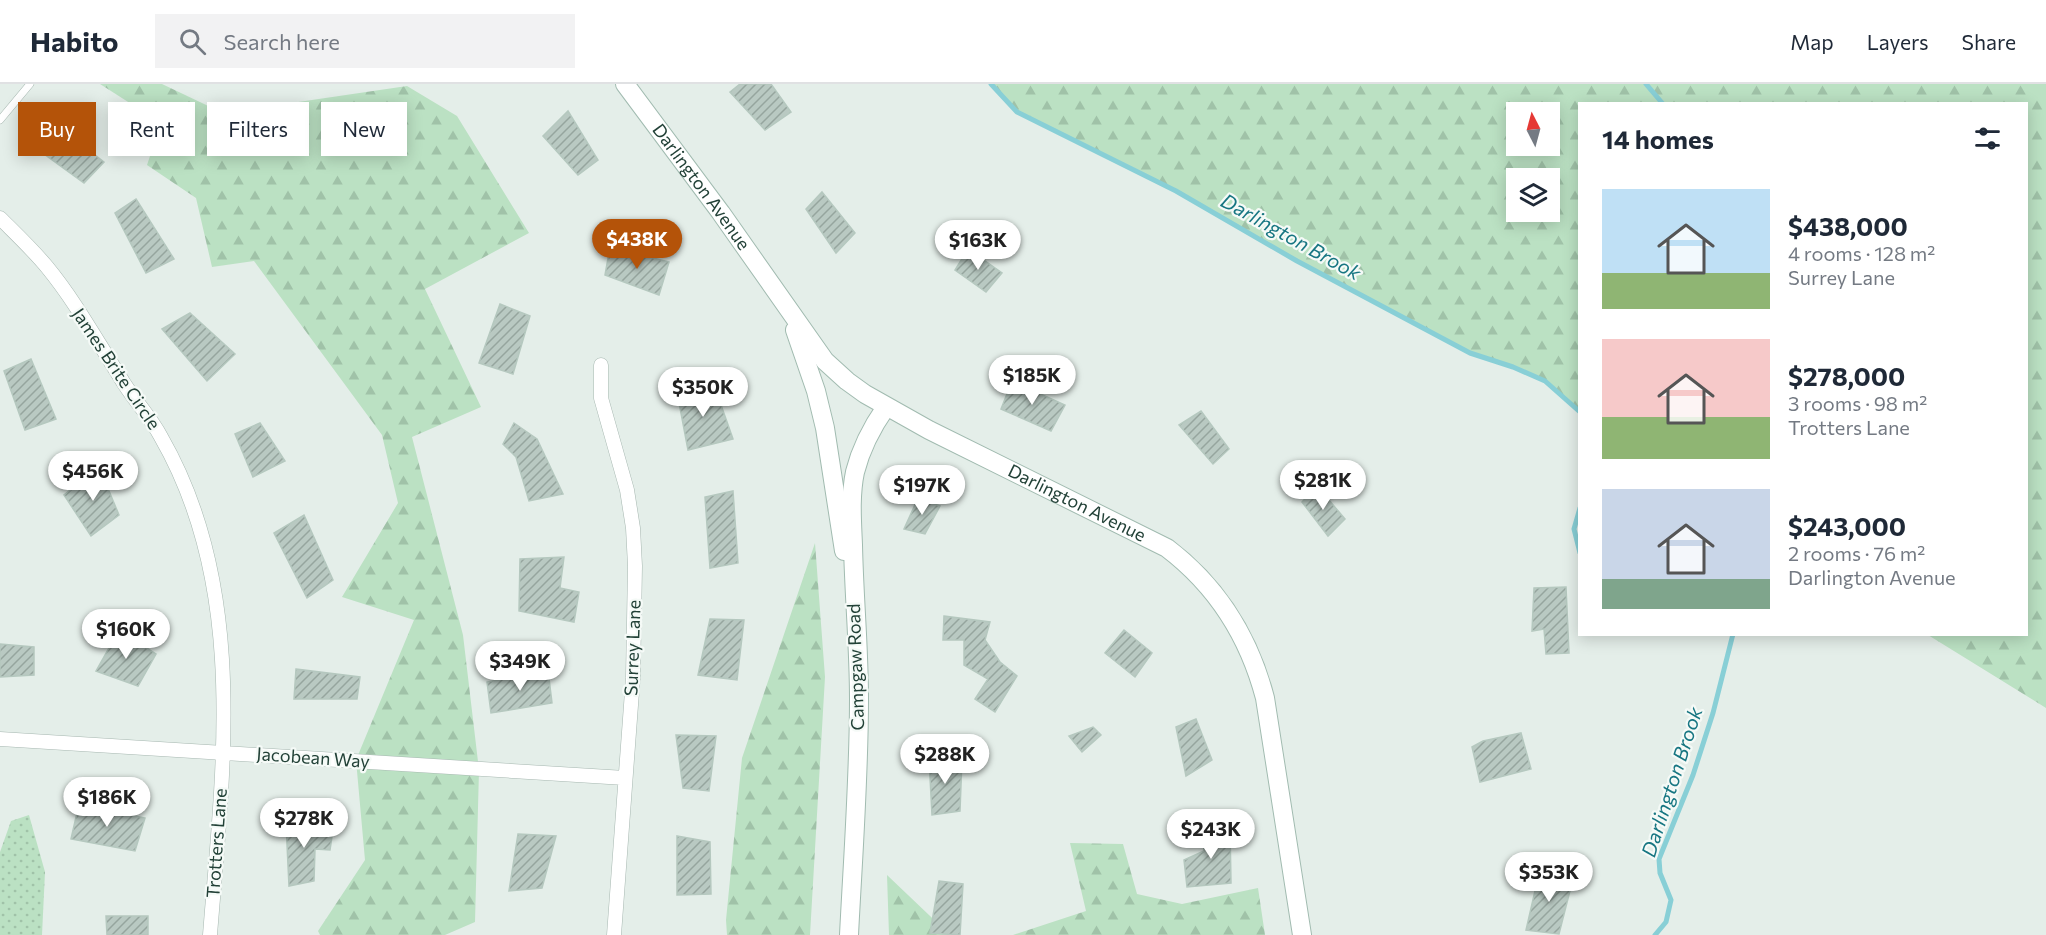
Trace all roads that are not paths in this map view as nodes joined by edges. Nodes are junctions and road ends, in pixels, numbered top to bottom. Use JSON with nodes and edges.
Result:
{"nodes":[{"id":1,"x":30,"y":84,"type":"edge"},
{"id":2,"x":625,"y":84,"type":"edge"},
{"id":3,"x":0,"y":120,"type":"edge"},
{"id":4,"x":0,"y":218,"type":"edge"},
{"id":5,"x":786,"y":306,"type":"junction"},
{"id":6,"x":602,"y":365,"type":"dead end"},
{"id":7,"x":886,"y":407,"type":"junction"},
{"id":8,"x":854,"y":603,"type":"junction"},
{"id":9,"x":0,"y":739,"type":"edge"},
{"id":10,"x":224,"y":752,"type":"junction"},
{"id":11,"x":625,"y":778,"type":"junction"},
{"id":12,"x":210,"y":935,"type":"edge"},
{"id":13,"x":614,"y":935,"type":"edge"},
{"id":14,"x":849,"y":935,"type":"edge"},
{"id":15,"x":1302,"y":935,"type":"edge"}],
"edges":[{"from":1,"to":3,"type":"lane"},
{"from":2,"to":5,"type":"main road","name":"Darlington Avenue"},
{"from":4,"to":10,"type":"street","name":"James Brite Circle"},
{"from":5,"to":7,"type":"main road","name":"Darlington Avenue"},
{"from":5,"to":8,"type":"main road"},
{"from":6,"to":11,"type":"street","name":"Surrey Lane"},
{"from":7,"to":8,"type":"main road","name":"Campgaw Road"},
{"from":7,"to":15,"type":"main road","name":"Darlington Avenue"},
{"from":8,"to":14,"type":"main road","name":"Campgaw Road"},
{"from":9,"to":10,"type":"street","name":"Jacobean Way"},
{"from":10,"to":11,"type":"street","name":"Jacobean Way"},
{"from":10,"to":12,"type":"street","name":"Trotters Lane"},
{"from":11,"to":13,"type":"street","name":"Surrey Lane"}]}
